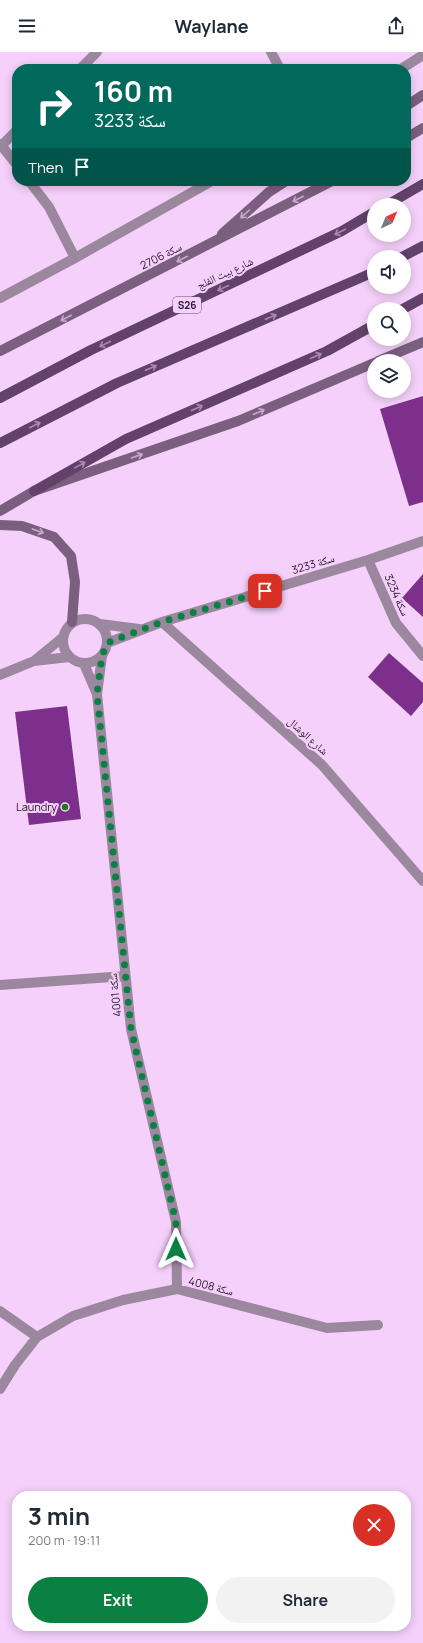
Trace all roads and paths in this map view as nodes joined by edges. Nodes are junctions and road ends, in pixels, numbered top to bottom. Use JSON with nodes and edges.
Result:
{"nodes":[{"id":1,"x":97,"y":52,"type":"edge"},
{"id":2,"x":271,"y":52,"type":"edge"},
{"id":3,"x":423,"y":55,"type":"edge"},
{"id":4,"x":85,"y":64,"type":"edge"},
{"id":5,"x":277,"y":64,"type":"edge"},
{"id":6,"x":409,"y":64,"type":"edge"},
{"id":7,"x":423,"y":95,"type":"edge"},
{"id":8,"x":411,"y":103,"type":"edge"},
{"id":9,"x":423,"y":128,"type":"edge"},
{"id":10,"x":12,"y":135,"type":"edge"},
{"id":11,"x":411,"y":135,"type":"edge"},
{"id":12,"x":1,"y":145,"type":"edge"},
{"id":13,"x":12,"y":159,"type":"edge"},
{"id":14,"x":423,"y":184,"type":"edge"},
{"id":15,"x":33,"y":186,"type":"edge"},
{"id":16,"x":203,"y":186,"type":"edge"},
{"id":17,"x":278,"y":186,"type":"edge"},
{"id":18,"x":322,"y":186,"type":"edge"},
{"id":19,"x":399,"y":198,"type":"edge"},
{"id":20,"x":367,"y":216,"type":"edge"},
{"id":21,"x":211,"y":244,"type":"junction"},
{"id":22,"x":423,"y":246,"type":"edge"},
{"id":23,"x":411,"y":252,"type":"edge"},
{"id":24,"x":75,"y":258,"type":"junction"},
{"id":25,"x":367,"y":275,"type":"edge"},
{"id":26,"x":0,"y":298,"type":"edge"},
{"id":27,"x":423,"y":298,"type":"edge"},
{"id":28,"x":411,"y":305,"type":"edge"},
{"id":29,"x":367,"y":329,"type":"edge"},
{"id":30,"x":423,"y":342,"type":"edge"},
{"id":31,"x":0,"y":351,"type":"edge"},
{"id":32,"x":395,"y":354,"type":"edge"},
{"id":33,"x":367,"y":366,"type":"edge"},
{"id":34,"x":0,"y":398,"type":"edge"},
{"id":35,"x":0,"y":443,"type":"edge"},
{"id":36,"x":34,"y":491,"type":"junction"},
{"id":37,"x":0,"y":512,"type":"edge"},
{"id":38,"x":0,"y":525,"type":"edge"},
{"id":39,"x":423,"y":541,"type":"edge"},
{"id":40,"x":368,"y":560,"type":"junction"},
{"id":41,"x":72,"y":622,"type":"junction"},
{"id":42,"x":162,"y":622,"type":"junction"},
{"id":43,"x":100,"y":624,"type":"junction"},
{"id":44,"x":141,"y":629,"type":"junction"},
{"id":45,"x":62,"y":638,"type":"junction"},
{"id":46,"x":107,"y":643,"type":"junction"},
{"id":47,"x":102,"y":656,"type":"junction"},
{"id":48,"x":423,"y":656,"type":"edge"},
{"id":49,"x":69,"y":657,"type":"junction"},
{"id":50,"x":34,"y":661,"type":"junction"},
{"id":51,"x":84,"y":664,"type":"junction"},
{"id":52,"x":0,"y":675,"type":"edge"},
{"id":53,"x":97,"y":694,"type":"junction"},
{"id":54,"x":423,"y":881,"type":"edge"},
{"id":55,"x":125,"y":976,"type":"junction"},
{"id":56,"x":0,"y":985,"type":"edge"},
{"id":57,"x":177,"y":1289,"type":"junction"},
{"id":58,"x":0,"y":1311,"type":"edge"},
{"id":59,"x":378,"y":1325,"type":"dead end"},
{"id":60,"x":37,"y":1337,"type":"junction"},
{"id":61,"x":0,"y":1389,"type":"edge"}],
"edges":[{"from":1,"to":4,"type":"street"},
{"from":2,"to":5,"type":"street"},
{"from":3,"to":6,"type":"street"},
{"from":7,"to":8,"type":"main road"},
{"from":9,"to":11,"type":"main road"},
{"from":10,"to":12,"type":"street"},
{"from":12,"to":13,"type":"street"},
{"from":14,"to":19,"type":"main road"},
{"from":15,"to":24,"type":"street"},
{"from":16,"to":24,"type":"street"},
{"from":17,"to":21,"type":"main road","one_way":true},
{"from":18,"to":21,"type":"main road","name":"سكة 2706","one_way":true},
{"from":20,"to":34,"type":"main road","name":"شارع بيت الفلج","number":"S26","one_way":true},
{"from":21,"to":31,"type":"main road","name":"سكة 2706","one_way":true},
{"from":22,"to":23,"type":"main road"},
{"from":24,"to":26,"type":"street"},
{"from":35,"to":25,"type":"main road","one_way":true},
{"from":27,"to":28,"type":"main road"},
{"from":36,"to":29,"type":"main road","one_way":true},
{"from":30,"to":32,"type":"main road"},
{"from":36,"to":33,"type":"main road","one_way":true},
{"from":36,"to":37,"type":"main road"},
{"from":38,"to":41,"type":"main road","one_way":true},
{"from":39,"to":40,"type":"street","name":"سكة 3233"},
{"from":40,"to":42,"type":"street","name":"سكة 3233"},
{"from":40,"to":48,"type":"street","name":"سكة 3234"},
{"from":41,"to":43,"type":"street"},
{"from":41,"to":45,"type":"street"},
{"from":42,"to":44,"type":"street","name":"سكة 3233"},
{"from":42,"to":54,"type":"street","name":"شارع الوشال"},
{"from":43,"to":44,"type":"street","name":"سكة 3233"},
{"from":43,"to":46,"type":"street"},
{"from":44,"to":46,"type":"street","name":"سكة 3233"},
{"from":45,"to":49,"type":"street"},
{"from":45,"to":50,"type":"street"},
{"from":46,"to":47,"type":"street"},
{"from":47,"to":51,"type":"street"},
{"from":47,"to":53,"type":"street","name":"سكة 4001"},
{"from":49,"to":50,"type":"street"},
{"from":49,"to":51,"type":"street"},
{"from":50,"to":52,"type":"street"},
{"from":51,"to":53,"type":"street","name":"سكة 4001"},
{"from":53,"to":55,"type":"street","name":"سكة 4001"},
{"from":55,"to":56,"type":"street"},
{"from":55,"to":57,"type":"street","name":"سكة 4001"},
{"from":57,"to":59,"type":"street","name":"سكة 4008"},
{"from":57,"to":60,"type":"street","name":"سكة 4008"},
{"from":58,"to":60,"type":"street"},
{"from":60,"to":61,"type":"street","name":"سكة 4008"}]}
